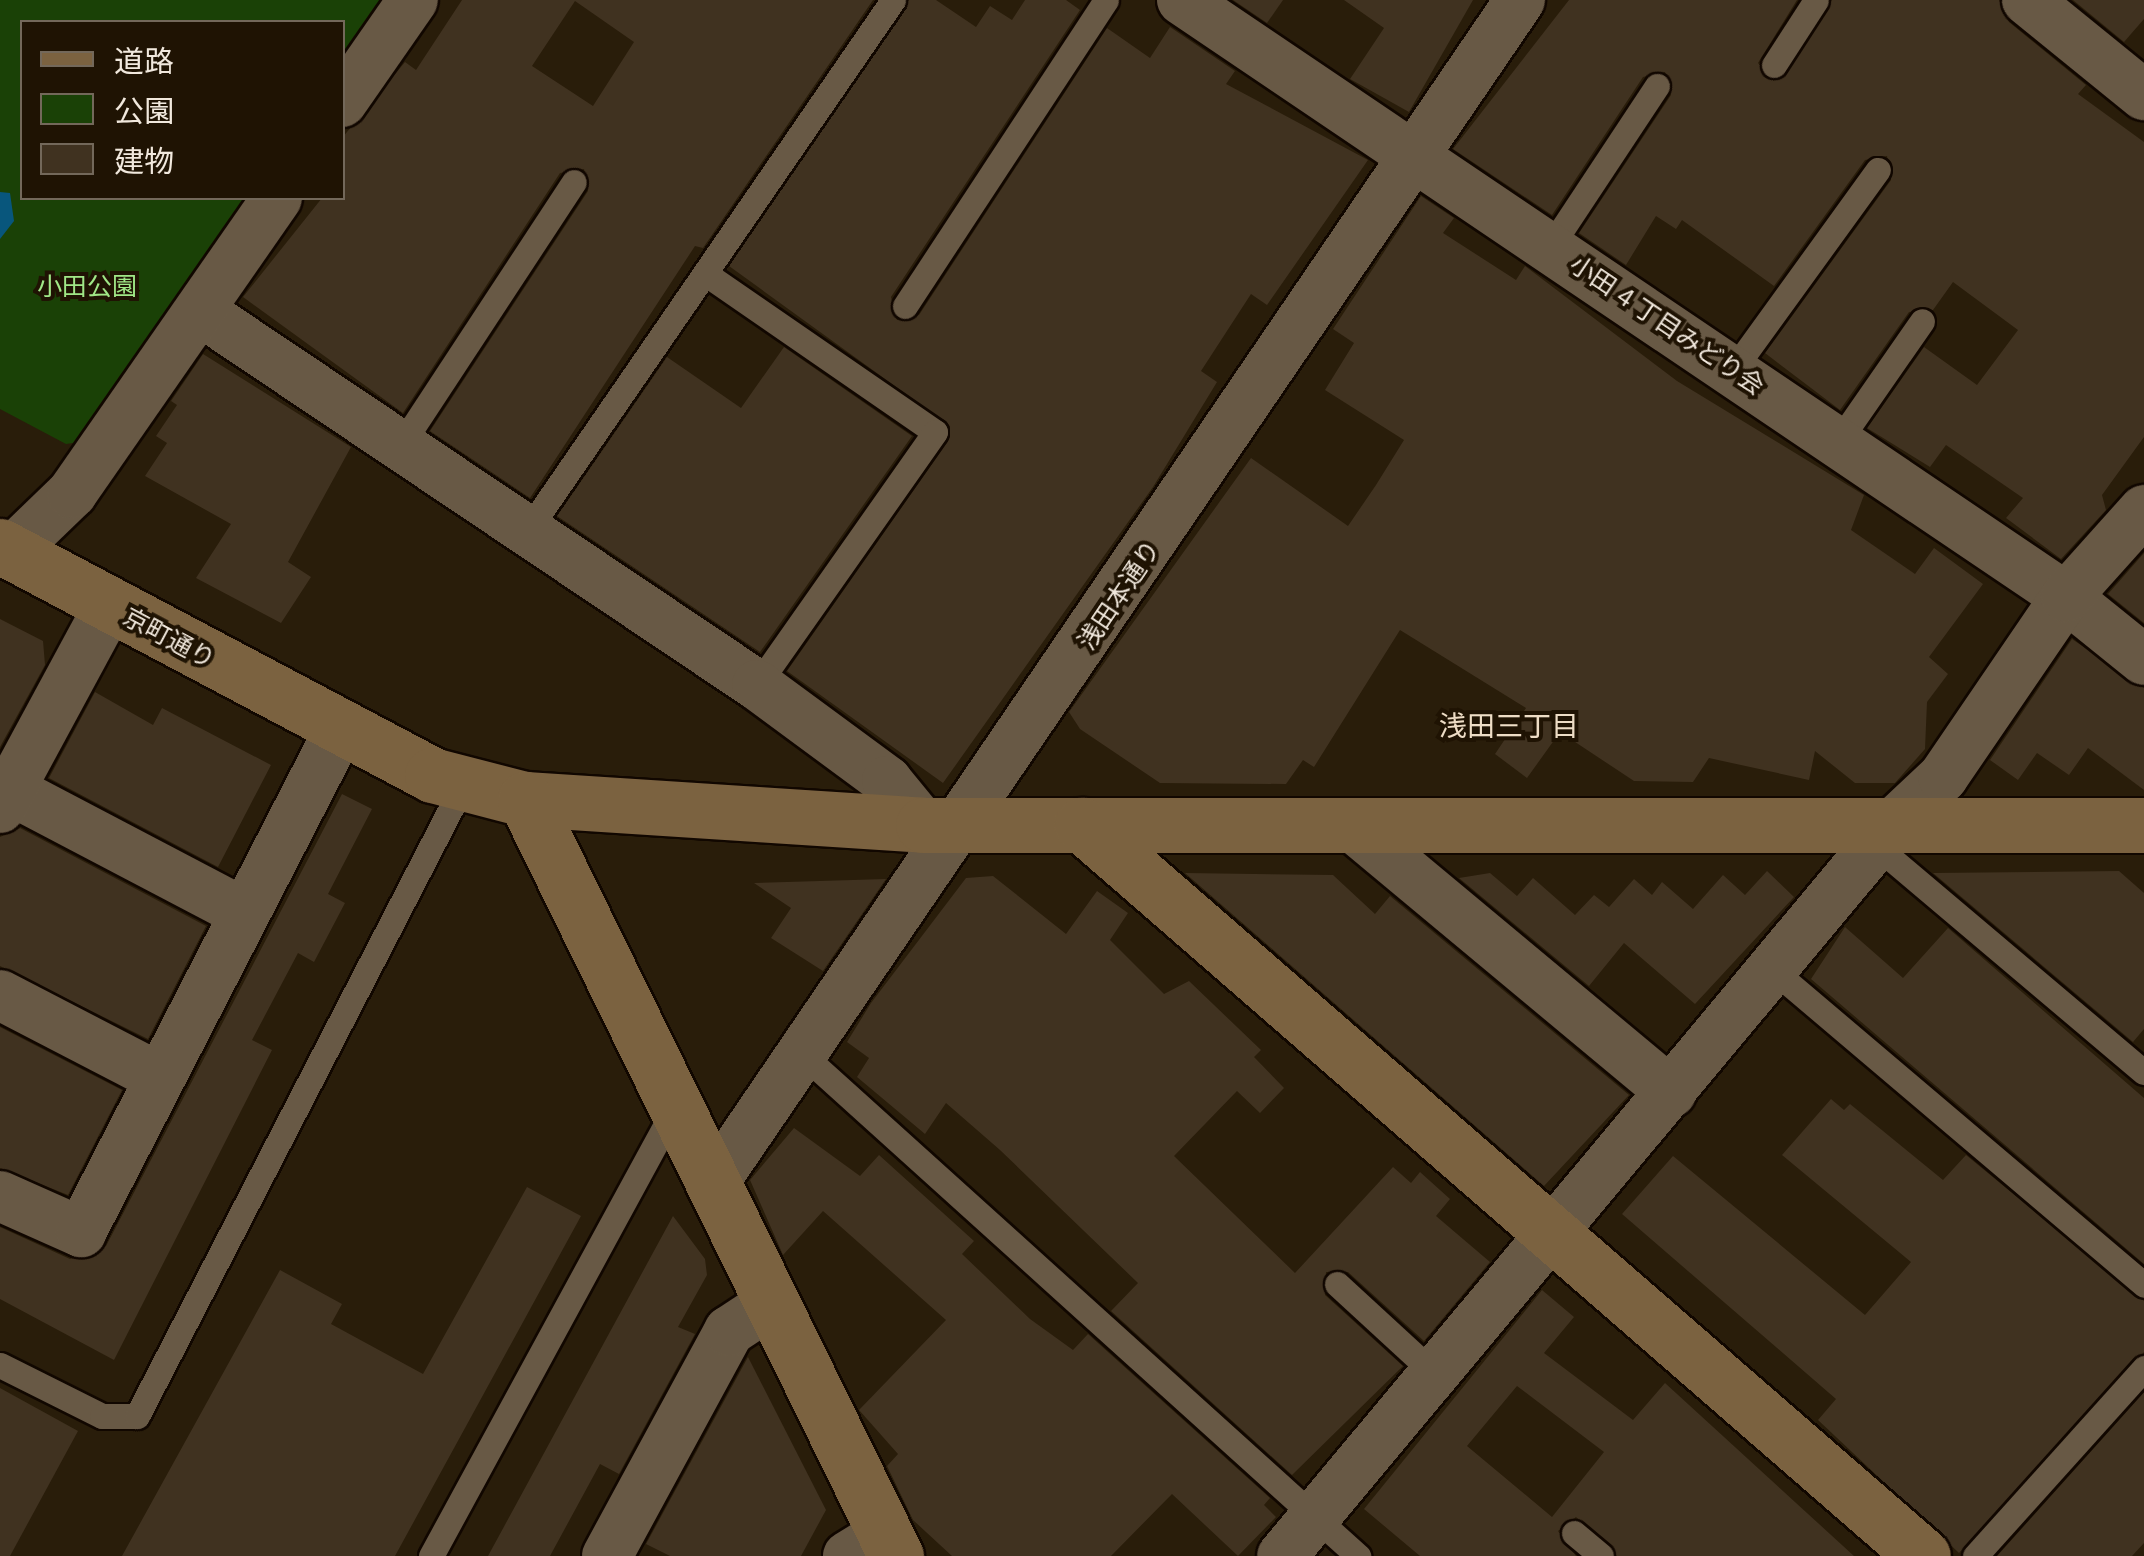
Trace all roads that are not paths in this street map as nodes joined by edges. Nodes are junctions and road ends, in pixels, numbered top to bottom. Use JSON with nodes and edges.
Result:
{"nodes":[{"id":1,"x":412,"y":0,"type":"edge"},
{"id":2,"x":893,"y":0,"type":"edge"},
{"id":3,"x":1106,"y":0,"type":"edge"},
{"id":4,"x":1182,"y":0,"type":"edge"},
{"id":5,"x":1520,"y":0,"type":"edge"},
{"id":6,"x":1816,"y":0,"type":"edge"},
{"id":7,"x":2027,"y":0,"type":"edge"},
{"id":8,"x":1774,"y":65,"type":"dead end"},
{"id":9,"x":2139,"y":81,"type":"edge"},
{"id":10,"x":1658,"y":86,"type":"dead end"},
{"id":11,"x":345,"y":98,"type":"edge"},
{"id":12,"x":1416,"y":154,"type":"junction"},
{"id":13,"x":1878,"y":170,"type":"dead end"},
{"id":14,"x":574,"y":182,"type":"dead end"},
{"id":15,"x":276,"y":200,"type":"edge"},
{"id":16,"x":1551,"y":246,"type":"junction"},
{"id":17,"x":706,"y":274,"type":"junction"},
{"id":18,"x":905,"y":306,"type":"dead end"},
{"id":19,"x":200,"y":311,"type":"junction"},
{"id":20,"x":1922,"y":321,"type":"dead end"},
{"id":21,"x":1733,"y":370,"type":"junction"},
{"id":22,"x":403,"y":442,"type":"junction"},
{"id":23,"x":1838,"y":442,"type":"junction"},
{"id":24,"x":2144,"y":510,"type":"edge"},
{"id":25,"x":530,"y":527,"type":"junction"},
{"id":26,"x":6,"y":549,"type":"edge"},
{"id":27,"x":2066,"y":597,"type":"junction"},
{"id":28,"x":108,"y":606,"type":"junction"},
{"id":29,"x":2144,"y":660,"type":"edge"},
{"id":30,"x":757,"y":685,"type":"junction"},
{"id":31,"x":340,"y":729,"type":"junction"},
{"id":32,"x":464,"y":784,"type":"junction"},
{"id":33,"x":5,"y":799,"type":"edge"},
{"id":34,"x":525,"y":799,"type":"junction"},
{"id":35,"x":943,"y":825,"type":"junction"},
{"id":36,"x":1082,"y":825,"type":"junction"},
{"id":37,"x":2144,"y":825,"type":"edge"},
{"id":38,"x":1354,"y":828,"type":"junction"},
{"id":39,"x":1884,"y":834,"type":"junction"},
{"id":40,"x":244,"y":913,"type":"junction"},
{"id":41,"x":1773,"y":970,"type":"junction"},
{"id":42,"x":0,"y":995,"type":"edge"},
{"id":43,"x":801,"y":1052,"type":"junction"},
{"id":44,"x":2144,"y":1072,"type":"edge"},
{"id":45,"x":158,"y":1077,"type":"junction"},
{"id":46,"x":1671,"y":1092,"type":"junction"},
{"id":47,"x":675,"y":1108,"type":"junction"},
{"id":48,"x":712,"y":1185,"type":"junction"},
{"id":49,"x":0,"y":1196,"type":"edge"},
{"id":50,"x":1552,"y":1234,"type":"junction"},
{"id":51,"x":1337,"y":1284,"type":"dead end"},
{"id":52,"x":2144,"y":1285,"type":"edge"},
{"id":53,"x":770,"y":1304,"type":"junction"},
{"id":54,"x":0,"y":1364,"type":"edge"},
{"id":55,"x":2144,"y":1368,"type":"edge"},
{"id":56,"x":1434,"y":1374,"type":"junction"},
{"id":57,"x":1574,"y":1533,"type":"dead end"},
{"id":58,"x":1298,"y":1538,"type":"edge"},
{"id":59,"x":876,"y":1549,"type":"edge"},
{"id":60,"x":611,"y":1555,"type":"edge"},
{"id":61,"x":431,"y":1556,"type":"edge"},
{"id":62,"x":1358,"y":1556,"type":"edge"},
{"id":63,"x":1601,"y":1556,"type":"edge"},
{"id":64,"x":1924,"y":1556,"type":"edge"},
{"id":65,"x":1976,"y":1556,"type":"edge"}],
"edges":[{"from":1,"to":11,"type":"street"},
{"from":2,"to":17,"type":"lane"},
{"from":3,"to":18,"type":"lane"},
{"from":4,"to":12,"type":"street","name":"小田 4 丁目みどり会"},
{"from":5,"to":12,"type":"street","name":"浅田本通り"},
{"from":6,"to":8,"type":"lane"},
{"from":7,"to":9,"type":"street"},
{"from":10,"to":16,"type":"lane"},
{"from":12,"to":16,"type":"street","name":"小田 4 丁目みどり会"},
{"from":12,"to":35,"type":"street","name":"浅田本通り"},
{"from":13,"to":21,"type":"lane"},
{"from":14,"to":22,"type":"lane"},
{"from":15,"to":19,"type":"street"},
{"from":16,"to":21,"type":"street","name":"小田 4 丁目みどり会"},
{"from":17,"to":25,"type":"lane"},
{"from":17,"to":30,"type":"lane"},
{"from":19,"to":22,"type":"street"},
{"from":19,"to":26,"type":"street"},
{"from":20,"to":23,"type":"lane"},
{"from":21,"to":23,"type":"street","name":"小田 4 丁目みどり会"},
{"from":22,"to":25,"type":"street"},
{"from":23,"to":27,"type":"street","name":"小田 4 丁目みどり会"},
{"from":24,"to":27,"type":"street"},
{"from":25,"to":30,"type":"street"},
{"from":26,"to":28,"type":"street","name":"京町通り"},
{"from":27,"to":29,"type":"street","name":"小田 4 丁目みどり会"},
{"from":27,"to":39,"type":"street"},
{"from":28,"to":31,"type":"street","name":"京町通り"},
{"from":28,"to":33,"type":"street"},
{"from":30,"to":35,"type":"street"},
{"from":31,"to":32,"type":"street","name":"京町通り"},
{"from":31,"to":40,"type":"street"},
{"from":32,"to":34,"type":"street","name":"京町通り"},
{"from":32,"to":54,"type":"lane"},
{"from":33,"to":40,"type":"street"},
{"from":34,"to":35,"type":"street","name":"京町通り"},
{"from":34,"to":47,"type":"street"},
{"from":35,"to":36,"type":"street","name":"京町通り"},
{"from":35,"to":43,"type":"street","name":"浅田本通り"},
{"from":36,"to":38,"type":"street","name":"京町通り"},
{"from":36,"to":50,"type":"street"},
{"from":37,"to":39,"type":"street","name":"京町通り"},
{"from":38,"to":39,"type":"street","name":"京町通り"},
{"from":38,"to":46,"type":"street"},
{"from":39,"to":41,"type":"street"},
{"from":39,"to":44,"type":"lane"},
{"from":40,"to":45,"type":"street"},
{"from":41,"to":46,"type":"street"},
{"from":41,"to":52,"type":"lane"},
{"from":42,"to":45,"type":"street"},
{"from":43,"to":48,"type":"street","name":"浅田本通り"},
{"from":43,"to":58,"type":"lane"},
{"from":45,"to":49,"type":"street"},
{"from":46,"to":50,"type":"street"},
{"from":47,"to":48,"type":"street"},
{"from":47,"to":61,"type":"lane"},
{"from":48,"to":53,"type":"street"},
{"from":50,"to":56,"type":"street"},
{"from":50,"to":64,"type":"street"},
{"from":51,"to":56,"type":"lane"},
{"from":53,"to":59,"type":"street"},
{"from":53,"to":60,"type":"street"},
{"from":55,"to":65,"type":"lane"},
{"from":56,"to":58,"type":"street"},
{"from":57,"to":63,"type":"lane"},
{"from":58,"to":62,"type":"lane"}]}
